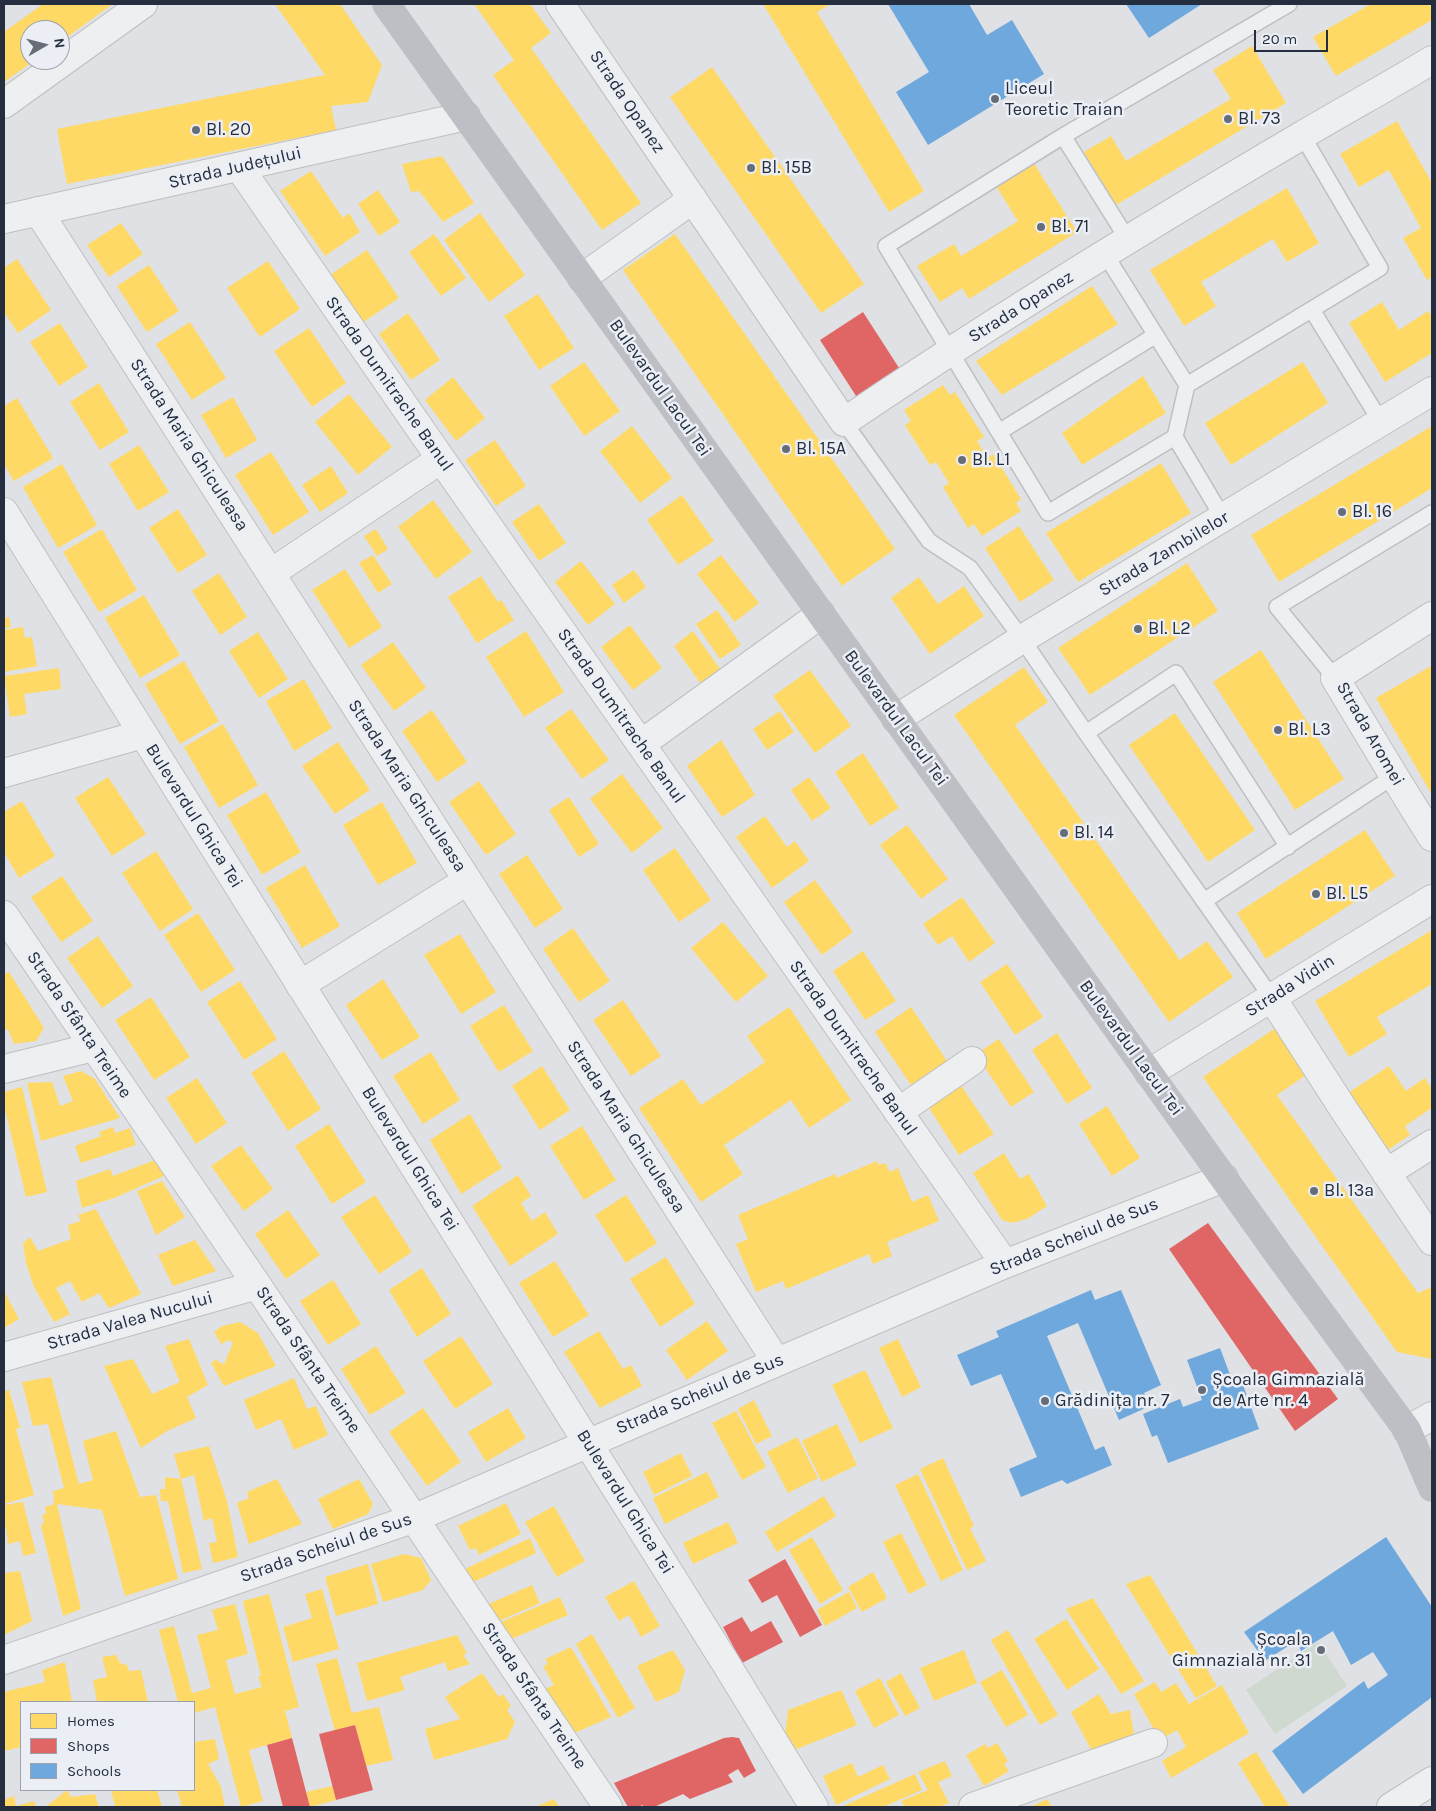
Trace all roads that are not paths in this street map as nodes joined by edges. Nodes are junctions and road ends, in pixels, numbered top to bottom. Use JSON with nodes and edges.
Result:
{"nodes":[{"id":1,"x":143,"y":4,"type":"edge"},
{"id":2,"x":386,"y":4,"type":"edge"},
{"id":3,"x":560,"y":4,"type":"edge"},
{"id":4,"x":1289,"y":4,"type":"edge"},
{"id":5,"x":1429,"y":69,"type":"edge"},
{"id":6,"x":4,"y":104,"type":"edge"},
{"id":7,"x":466,"y":116,"type":"junction"},
{"id":8,"x":1302,"y":135,"type":"junction"},
{"id":9,"x":1063,"y":136,"type":"junction"},
{"id":10,"x":240,"y":167,"type":"junction"},
{"id":11,"x":693,"y":200,"type":"junction"},
{"id":12,"x":38,"y":212,"type":"junction"},
{"id":13,"x":4,"y":219,"type":"edge"},
{"id":14,"x":1128,"y":240,"type":"junction"},
{"id":15,"x":1105,"y":254,"type":"junction"},
{"id":16,"x":582,"y":278,"type":"junction"},
{"id":17,"x":1312,"y":310,"type":"junction"},
{"id":18,"x":1156,"y":335,"type":"junction"},
{"id":19,"x":950,"y":351,"type":"junction"},
{"id":20,"x":1187,"y":385,"type":"junction"},
{"id":21,"x":1432,"y":391,"type":"edge"},
{"id":22,"x":844,"y":422,"type":"junction"},
{"id":23,"x":1381,"y":422,"type":"junction"},
{"id":24,"x":999,"y":432,"type":"junction"},
{"id":25,"x":1175,"y":437,"type":"junction"},
{"id":26,"x":441,"y":459,"type":"junction"},
{"id":27,"x":1432,"y":513,"type":"edge"},
{"id":28,"x":1223,"y":518,"type":"junction"},
{"id":29,"x":6,"y":521,"type":"edge"},
{"id":30,"x":271,"y":573,"type":"junction"},
{"id":31,"x":821,"y":614,"type":"junction"},
{"id":32,"x":1432,"y":616,"type":"edge"},
{"id":33,"x":1022,"y":639,"type":"junction"},
{"id":34,"x":1335,"y":678,"type":"junction"},
{"id":35,"x":896,"y":719,"type":"junction"},
{"id":36,"x":1086,"y":733,"type":"junction"},
{"id":37,"x":143,"y":734,"type":"junction"},
{"id":38,"x":641,"y":744,"type":"junction"},
{"id":39,"x":4,"y":773,"type":"edge"},
{"id":40,"x":1394,"y":776,"type":"junction"},
{"id":41,"x":1432,"y":837,"type":"edge"},
{"id":42,"x":1288,"y":847,"type":"junction"},
{"id":43,"x":467,"y":880,"type":"junction"},
{"id":44,"x":1432,"y":899,"type":"edge"},
{"id":45,"x":1204,"y":901,"type":"junction"},
{"id":46,"x":4,"y":915,"type":"edge"},
{"id":47,"x":300,"y":985,"type":"junction"},
{"id":48,"x":1272,"y":998,"type":"junction"},
{"id":49,"x":94,"y":1047,"type":"junction"},
{"id":50,"x":972,"y":1061,"type":"dead end"},
{"id":51,"x":4,"y":1069,"type":"edge"},
{"id":52,"x":1149,"y":1073,"type":"junction"},
{"id":53,"x":898,"y":1112,"type":"junction"},
{"id":54,"x":1432,"y":1144,"type":"edge"},
{"id":55,"x":1386,"y":1173,"type":"junction"},
{"id":56,"x":1224,"y":1178,"type":"junction"},
{"id":57,"x":1432,"y":1241,"type":"edge"},
{"id":58,"x":1005,"y":1264,"type":"junction"},
{"id":59,"x":257,"y":1285,"type":"junction"},
{"id":60,"x":4,"y":1357,"type":"edge"},
{"id":61,"x":776,"y":1361,"type":"junction"},
{"id":62,"x":1432,"y":1416,"type":"edge"},
{"id":63,"x":1407,"y":1430,"type":"junction"},
{"id":64,"x":587,"y":1443,"type":"junction"},
{"id":65,"x":1432,"y":1446,"type":"edge"},
{"id":66,"x":1432,"y":1488,"type":"edge"},
{"id":67,"x":414,"y":1518,"type":"junction"},
{"id":68,"x":4,"y":1660,"type":"edge"},
{"id":69,"x":1153,"y":1743,"type":"dead end"},
{"id":70,"x":1432,"y":1781,"type":"edge"},
{"id":71,"x":608,"y":1807,"type":"edge"},
{"id":72,"x":814,"y":1807,"type":"edge"},
{"id":73,"x":973,"y":1807,"type":"edge"},
{"id":74,"x":1391,"y":1807,"type":"edge"}],
"edges":[{"from":1,"to":6,"type":"street"},
{"from":2,"to":7,"type":"main road","name":"Bulevardul Lacul Tei"},
{"from":3,"to":11,"type":"street","name":"Strada Opanez"},
{"from":4,"to":9,"type":"lane"},
{"from":5,"to":8,"type":"street","name":"Strada Opanez"},
{"from":7,"to":10,"type":"street","name":"Strada Județului"},
{"from":7,"to":16,"type":"main road","name":"Bulevardul Lacul Tei"},
{"from":8,"to":14,"type":"street","name":"Strada Opanez"},
{"from":8,"to":17,"type":"lane"},
{"from":9,"to":14,"type":"lane"},
{"from":9,"to":19,"type":"lane"},
{"from":10,"to":12,"type":"street","name":"Strada Județului"},
{"from":10,"to":26,"type":"street","name":"Strada Dumitrache Banul"},
{"from":11,"to":16,"type":"street"},
{"from":11,"to":22,"type":"street","name":"Strada Opanez"},
{"from":12,"to":13,"type":"street","name":"Strada Județului"},
{"from":12,"to":30,"type":"street","name":"Strada Maria Ghiculeasa"},
{"from":14,"to":15,"type":"street","name":"Strada Opanez"},
{"from":15,"to":18,"type":"lane"},
{"from":15,"to":19,"type":"street","name":"Strada Opanez"},
{"from":16,"to":31,"type":"main road","name":"Bulevardul Lacul Tei"},
{"from":17,"to":20,"type":"lane"},
{"from":17,"to":23,"type":"lane"},
{"from":18,"to":20,"type":"lane"},
{"from":18,"to":24,"type":"lane"},
{"from":19,"to":22,"type":"street","name":"Strada Opanez"},
{"from":19,"to":24,"type":"lane"},
{"from":20,"to":25,"type":"lane"},
{"from":21,"to":23,"type":"street","name":"Strada Zambilelor"},
{"from":22,"to":33,"type":"lane"},
{"from":23,"to":28,"type":"street","name":"Strada Zambilelor"},
{"from":24,"to":25,"type":"lane"},
{"from":25,"to":28,"type":"lane"},
{"from":26,"to":30,"type":"street"},
{"from":26,"to":38,"type":"street","name":"Strada Dumitrache Banul"},
{"from":27,"to":34,"type":"lane"},
{"from":28,"to":33,"type":"street","name":"Strada Zambilelor"},
{"from":29,"to":37,"type":"street","name":"Bulevardul Ghica Tei"},
{"from":30,"to":43,"type":"street","name":"Strada Maria Ghiculeasa"},
{"from":31,"to":35,"type":"main road","name":"Bulevardul Lacul Tei"},
{"from":31,"to":38,"type":"street"},
{"from":32,"to":34,"type":"street","name":"Strada Aromei"},
{"from":33,"to":35,"type":"street","name":"Strada Zambilelor"},
{"from":33,"to":36,"type":"lane"},
{"from":34,"to":40,"type":"street","name":"Strada Aromei"},
{"from":35,"to":52,"type":"main road","name":"Bulevardul Lacul Tei"},
{"from":36,"to":42,"type":"lane"},
{"from":36,"to":45,"type":"lane"},
{"from":37,"to":39,"type":"street"},
{"from":37,"to":47,"type":"street","name":"Bulevardul Ghica Tei"},
{"from":38,"to":53,"type":"street","name":"Strada Dumitrache Banul"},
{"from":40,"to":41,"type":"street","name":"Strada Aromei"},
{"from":40,"to":42,"type":"lane"},
{"from":42,"to":45,"type":"lane"},
{"from":43,"to":47,"type":"street"},
{"from":43,"to":61,"type":"street","name":"Strada Maria Ghiculeasa"},
{"from":44,"to":48,"type":"street","name":"Strada Vidin"},
{"from":45,"to":48,"type":"lane"},
{"from":46,"to":49,"type":"street","name":"Strada Sfânta Treime"},
{"from":47,"to":64,"type":"street","name":"Bulevardul Ghica Tei"},
{"from":48,"to":52,"type":"street","name":"Strada Vidin"},
{"from":48,"to":55,"type":"street"},
{"from":49,"to":51,"type":"street"},
{"from":49,"to":59,"type":"street","name":"Strada Sfânta Treime"},
{"from":50,"to":53,"type":"street"},
{"from":52,"to":56,"type":"main road","name":"Bulevardul Lacul Tei"},
{"from":53,"to":58,"type":"street","name":"Strada Dumitrache Banul"},
{"from":54,"to":55,"type":"street"},
{"from":55,"to":57,"type":"street"},
{"from":56,"to":58,"type":"street","name":"Strada Scheiul de Sus"},
{"from":56,"to":63,"type":"main road","name":"Bulevardul Lacul Tei"},
{"from":58,"to":61,"type":"street","name":"Strada Scheiul de Sus"},
{"from":59,"to":60,"type":"street","name":"Strada Valea Nucului"},
{"from":59,"to":67,"type":"street","name":"Strada Sfânta Treime"},
{"from":61,"to":64,"type":"street","name":"Strada Scheiul de Sus"},
{"from":62,"to":63,"type":"street"},
{"from":63,"to":65,"type":"main road","name":"Bulevardul Lacul Tei"},
{"from":63,"to":66,"type":"main road","name":"Bulevardul Lacul Tei"},
{"from":64,"to":67,"type":"street","name":"Strada Scheiul de Sus"},
{"from":64,"to":72,"type":"street","name":"Bulevardul Ghica Tei"},
{"from":67,"to":68,"type":"street","name":"Strada Scheiul de Sus"},
{"from":67,"to":71,"type":"street","name":"Strada Sfânta Treime"},
{"from":69,"to":73,"type":"street"},
{"from":70,"to":74,"type":"street"}]}
